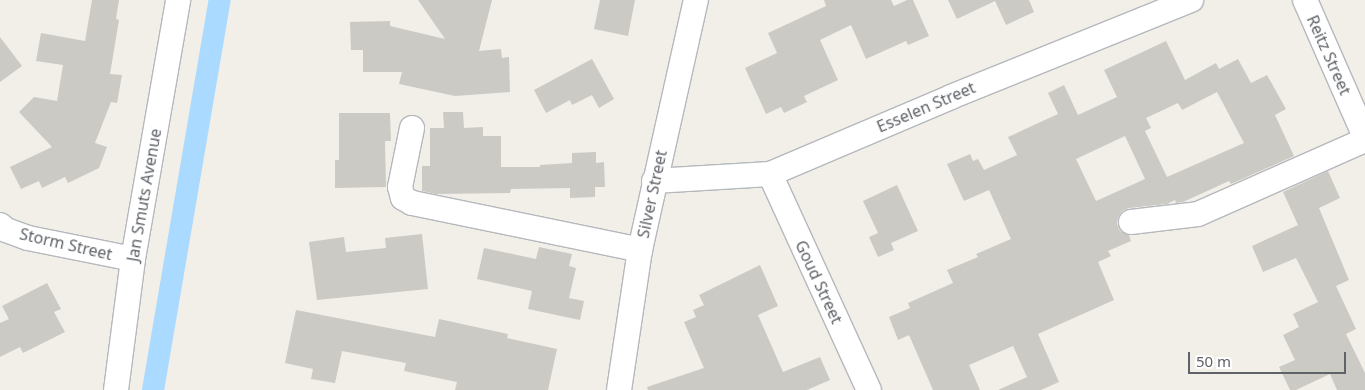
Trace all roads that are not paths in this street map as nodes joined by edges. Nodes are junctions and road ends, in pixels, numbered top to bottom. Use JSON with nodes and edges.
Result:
{"nodes":[{"id":1,"x":178,"y":0,"type":"edge"},
{"id":2,"x":696,"y":0,"type":"edge"},
{"id":3,"x":1191,"y":0,"type":"edge"},
{"id":4,"x":1305,"y":0,"type":"edge"},
{"id":5,"x":412,"y":128,"type":"dead end"},
{"id":6,"x":1365,"y":138,"type":"edge"},
{"id":7,"x":770,"y":174,"type":"junction"},
{"id":8,"x":654,"y":181,"type":"junction"},
{"id":9,"x":1131,"y":222,"type":"dead end"},
{"id":10,"x":0,"y":225,"type":"edge"},
{"id":11,"x":640,"y":250,"type":"junction"},
{"id":12,"x":133,"y":259,"type":"junction"},
{"id":13,"x":116,"y":390,"type":"edge"},
{"id":14,"x":619,"y":390,"type":"edge"},
{"id":15,"x":868,"y":390,"type":"edge"}],
"edges":[{"from":1,"to":12,"type":"street","name":"Jan Smuts Avenue"},
{"from":2,"to":8,"type":"street","name":"Silver Street"},
{"from":3,"to":7,"type":"street","name":"Esselen Street"},
{"from":4,"to":6,"type":"street","name":"Reitz Street"},
{"from":5,"to":11,"type":"street"},
{"from":6,"to":9,"type":"street"},
{"from":7,"to":8,"type":"street","name":"Esselen Street"},
{"from":7,"to":15,"type":"street","name":"Goud Street"},
{"from":8,"to":11,"type":"street","name":"Silver Street"},
{"from":10,"to":12,"type":"street","name":"Storm Street"},
{"from":11,"to":14,"type":"street","name":"Silver Street"},
{"from":12,"to":13,"type":"street","name":"Jan Smuts Avenue"}]}
